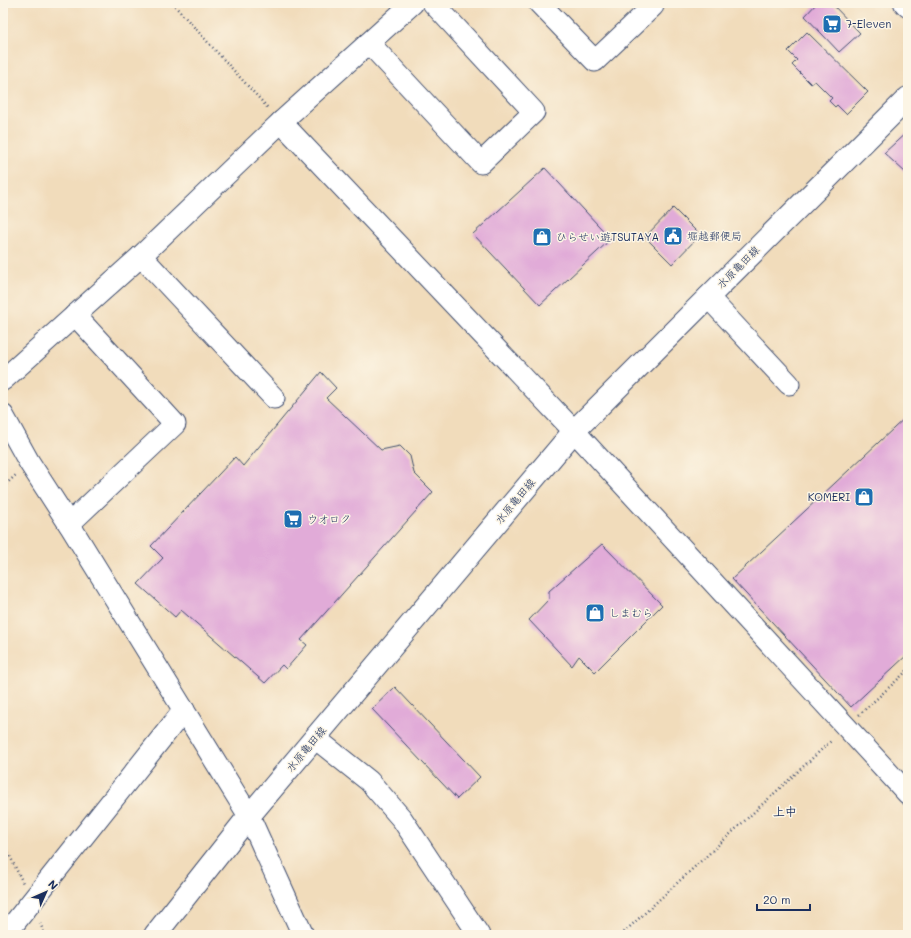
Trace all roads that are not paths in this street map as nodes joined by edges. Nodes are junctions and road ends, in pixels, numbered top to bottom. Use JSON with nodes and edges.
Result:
{"nodes":[{"id":1,"x":413,"y":3,"type":"edge"},
{"id":2,"x":433,"y":3,"type":"edge"},
{"id":3,"x":540,"y":3,"type":"edge"},
{"id":4,"x":650,"y":3,"type":"edge"},
{"id":5,"x":905,"y":3,"type":"edge"},
{"id":6,"x":908,"y":6,"type":"edge"},
{"id":7,"x":369,"y":43,"type":"junction"},
{"id":8,"x":908,"y":98,"type":"edge"},
{"id":9,"x":281,"y":122,"type":"junction"},
{"id":10,"x":141,"y":256,"type":"junction"},
{"id":11,"x":708,"y":297,"type":"junction"},
{"id":12,"x":75,"y":315,"type":"junction"},
{"id":13,"x":3,"y":380,"type":"edge"},
{"id":14,"x":789,"y":384,"type":"dead end"},
{"id":15,"x":274,"y":398,"type":"dead end"},
{"id":16,"x":3,"y":416,"type":"edge"},
{"id":17,"x":574,"y":431,"type":"junction"},
{"id":18,"x":69,"y":524,"type":"junction"},
{"id":19,"x":184,"y":710,"type":"junction"},
{"id":20,"x":315,"y":738,"type":"junction"},
{"id":21,"x":908,"y":794,"type":"edge"},
{"id":22,"x":249,"y":816,"type":"junction"},
{"id":23,"x":5,"y":935,"type":"edge"},
{"id":24,"x":155,"y":935,"type":"edge"},
{"id":25,"x":303,"y":935,"type":"edge"},
{"id":26,"x":479,"y":935,"type":"edge"}],
"edges":[{"from":1,"to":7,"type":"street"},
{"from":2,"to":7,"type":"street"},
{"from":3,"to":4,"type":"street"},
{"from":5,"to":6,"type":"main road"},
{"from":7,"to":9,"type":"street"},
{"from":8,"to":11,"type":"main road","name":"水原亀田線"},
{"from":9,"to":10,"type":"street"},
{"from":9,"to":17,"type":"street"},
{"from":10,"to":12,"type":"street"},
{"from":10,"to":15,"type":"street"},
{"from":11,"to":14,"type":"street"},
{"from":11,"to":17,"type":"main road","name":"水原亀田線"},
{"from":12,"to":13,"type":"street"},
{"from":12,"to":18,"type":"street"},
{"from":16,"to":18,"type":"street"},
{"from":17,"to":20,"type":"main road","name":"水原亀田線"},
{"from":17,"to":21,"type":"street"},
{"from":18,"to":19,"type":"street"},
{"from":19,"to":22,"type":"street"},
{"from":19,"to":23,"type":"street"},
{"from":20,"to":22,"type":"main road","name":"水原亀田線"},
{"from":20,"to":26,"type":"street"},
{"from":22,"to":24,"type":"main road","name":"水原亀田線"},
{"from":22,"to":25,"type":"street"}]}
